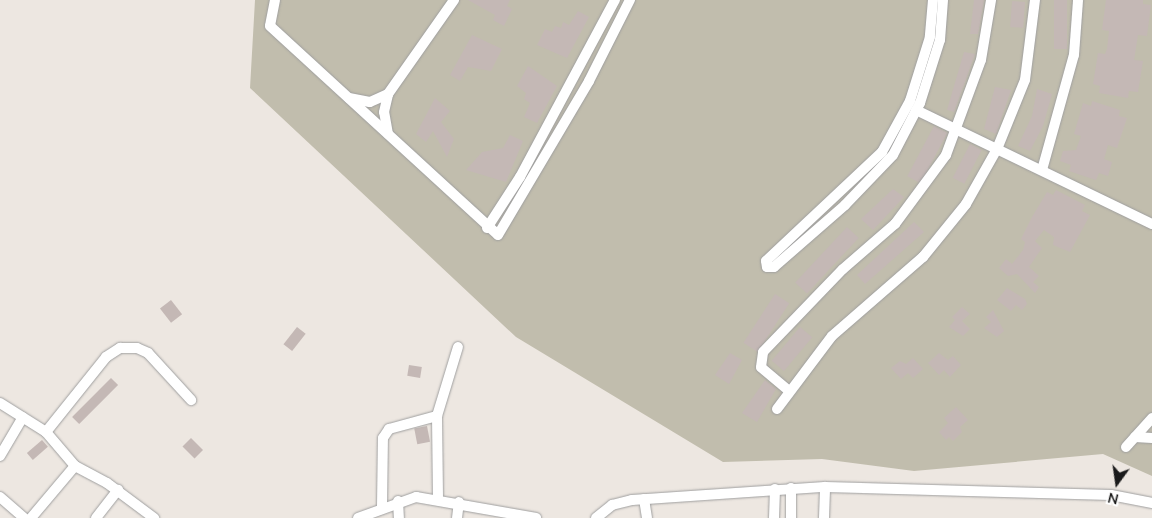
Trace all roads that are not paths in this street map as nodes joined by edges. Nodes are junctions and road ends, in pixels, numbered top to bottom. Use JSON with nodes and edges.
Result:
{"nodes":[{"id":1,"x":274,"y":0,"type":"edge"},
{"id":2,"x":454,"y":0,"type":"edge"},
{"id":3,"x":615,"y":0,"type":"edge"},
{"id":4,"x":630,"y":0,"type":"edge"},
{"id":5,"x":933,"y":0,"type":"edge"},
{"id":6,"x":943,"y":0,"type":"edge"},
{"id":7,"x":992,"y":0,"type":"edge"},
{"id":8,"x":1035,"y":0,"type":"edge"},
{"id":9,"x":1078,"y":0,"type":"edge"},
{"id":10,"x":388,"y":94,"type":"junction"},
{"id":11,"x":345,"y":96,"type":"junction"},
{"id":12,"x":916,"y":110,"type":"junction"},
{"id":13,"x":958,"y":130,"type":"junction"},
{"id":14,"x":388,"y":135,"type":"junction"},
{"id":15,"x":997,"y":149,"type":"junction"},
{"id":16,"x":1042,"y":170,"type":"junction"},
{"id":17,"x":1152,"y":224,"type":"edge"},
{"id":18,"x":487,"y":228,"type":"junction"},
{"id":19,"x":458,"y":347,"type":"dead end"},
{"id":20,"x":788,"y":390,"type":"junction"},
{"id":21,"x":191,"y":400,"type":"dead end"},
{"id":22,"x":0,"y":403,"type":"edge"},
{"id":23,"x":777,"y":409,"type":"dead end"},
{"id":24,"x":437,"y":416,"type":"junction"},
{"id":25,"x":23,"y":417,"type":"junction"},
{"id":26,"x":1152,"y":418,"type":"edge"},
{"id":27,"x":46,"y":432,"type":"junction"},
{"id":28,"x":1135,"y":437,"type":"junction"},
{"id":29,"x":1152,"y":438,"type":"edge"},
{"id":30,"x":1126,"y":447,"type":"dead end"},
{"id":31,"x":0,"y":456,"type":"edge"},
{"id":32,"x":75,"y":466,"type":"junction"},
{"id":33,"x":825,"y":487,"type":"junction"},
{"id":34,"x":791,"y":488,"type":"junction"},
{"id":35,"x":775,"y":489,"type":"junction"},
{"id":36,"x":118,"y":490,"type":"junction"},
{"id":37,"x":0,"y":496,"type":"edge"},
{"id":38,"x":438,"y":499,"type":"junction"},
{"id":39,"x":644,"y":499,"type":"junction"},
{"id":40,"x":398,"y":501,"type":"junction"},
{"id":41,"x":459,"y":502,"type":"junction"},
{"id":42,"x":1152,"y":502,"type":"edge"},
{"id":43,"x":612,"y":505,"type":"junction"},
{"id":44,"x":382,"y":506,"type":"junction"},
{"id":45,"x":497,"y":514,"type":"edge"},
{"id":46,"x":24,"y":518,"type":"edge"},
{"id":47,"x":31,"y":518,"type":"edge"},
{"id":48,"x":96,"y":518,"type":"edge"},
{"id":49,"x":154,"y":518,"type":"edge"},
{"id":50,"x":360,"y":518,"type":"edge"},
{"id":51,"x":399,"y":518,"type":"edge"},
{"id":52,"x":457,"y":518,"type":"edge"},
{"id":53,"x":536,"y":518,"type":"edge"},
{"id":54,"x":596,"y":518,"type":"edge"},
{"id":55,"x":611,"y":518,"type":"edge"},
{"id":56,"x":647,"y":518,"type":"edge"},
{"id":57,"x":774,"y":518,"type":"edge"},
{"id":58,"x":791,"y":518,"type":"edge"},
{"id":59,"x":824,"y":518,"type":"edge"}],
"edges":[{"from":1,"to":11,"type":"street"},
{"from":2,"to":10,"type":"street"},
{"from":3,"to":18,"type":"street"},
{"from":4,"to":18,"type":"street"},
{"from":5,"to":12,"type":"street"},
{"from":6,"to":12,"type":"street"},
{"from":7,"to":13,"type":"street"},
{"from":8,"to":15,"type":"street"},
{"from":9,"to":16,"type":"street"},
{"from":10,"to":11,"type":"street"},
{"from":10,"to":14,"type":"street"},
{"from":11,"to":14,"type":"street"},
{"from":12,"to":13,"type":"street"},
{"from":13,"to":15,"type":"street"},
{"from":13,"to":20,"type":"street"},
{"from":14,"to":18,"type":"street"},
{"from":15,"to":16,"type":"street"},
{"from":15,"to":20,"type":"street"},
{"from":16,"to":17,"type":"street"},
{"from":19,"to":24,"type":"street"},
{"from":20,"to":23,"type":"street"},
{"from":21,"to":27,"type":"street"},
{"from":22,"to":25,"type":"street"},
{"from":24,"to":38,"type":"street"},
{"from":24,"to":44,"type":"street"},
{"from":25,"to":27,"type":"street"},
{"from":25,"to":31,"type":"street"},
{"from":26,"to":28,"type":"street"},
{"from":27,"to":32,"type":"street"},
{"from":28,"to":29,"type":"street"},
{"from":28,"to":30,"type":"street"},
{"from":32,"to":36,"type":"street"},
{"from":32,"to":47,"type":"street"},
{"from":33,"to":34,"type":"street"},
{"from":33,"to":42,"type":"street"},
{"from":33,"to":59,"type":"street"},
{"from":34,"to":35,"type":"street"},
{"from":34,"to":58,"type":"street"},
{"from":35,"to":39,"type":"street"},
{"from":35,"to":57,"type":"street"},
{"from":36,"to":48,"type":"street"},
{"from":36,"to":49,"type":"street"},
{"from":37,"to":46,"type":"street"},
{"from":38,"to":40,"type":"street"},
{"from":38,"to":41,"type":"street"},
{"from":39,"to":43,"type":"street"},
{"from":39,"to":56,"type":"street"},
{"from":40,"to":44,"type":"street"},
{"from":40,"to":51,"type":"street"},
{"from":41,"to":45,"type":"street"},
{"from":41,"to":52,"type":"street"},
{"from":43,"to":54,"type":"street"},
{"from":43,"to":55,"type":"street"},
{"from":44,"to":50,"type":"street"},
{"from":45,"to":53,"type":"street"}]}
